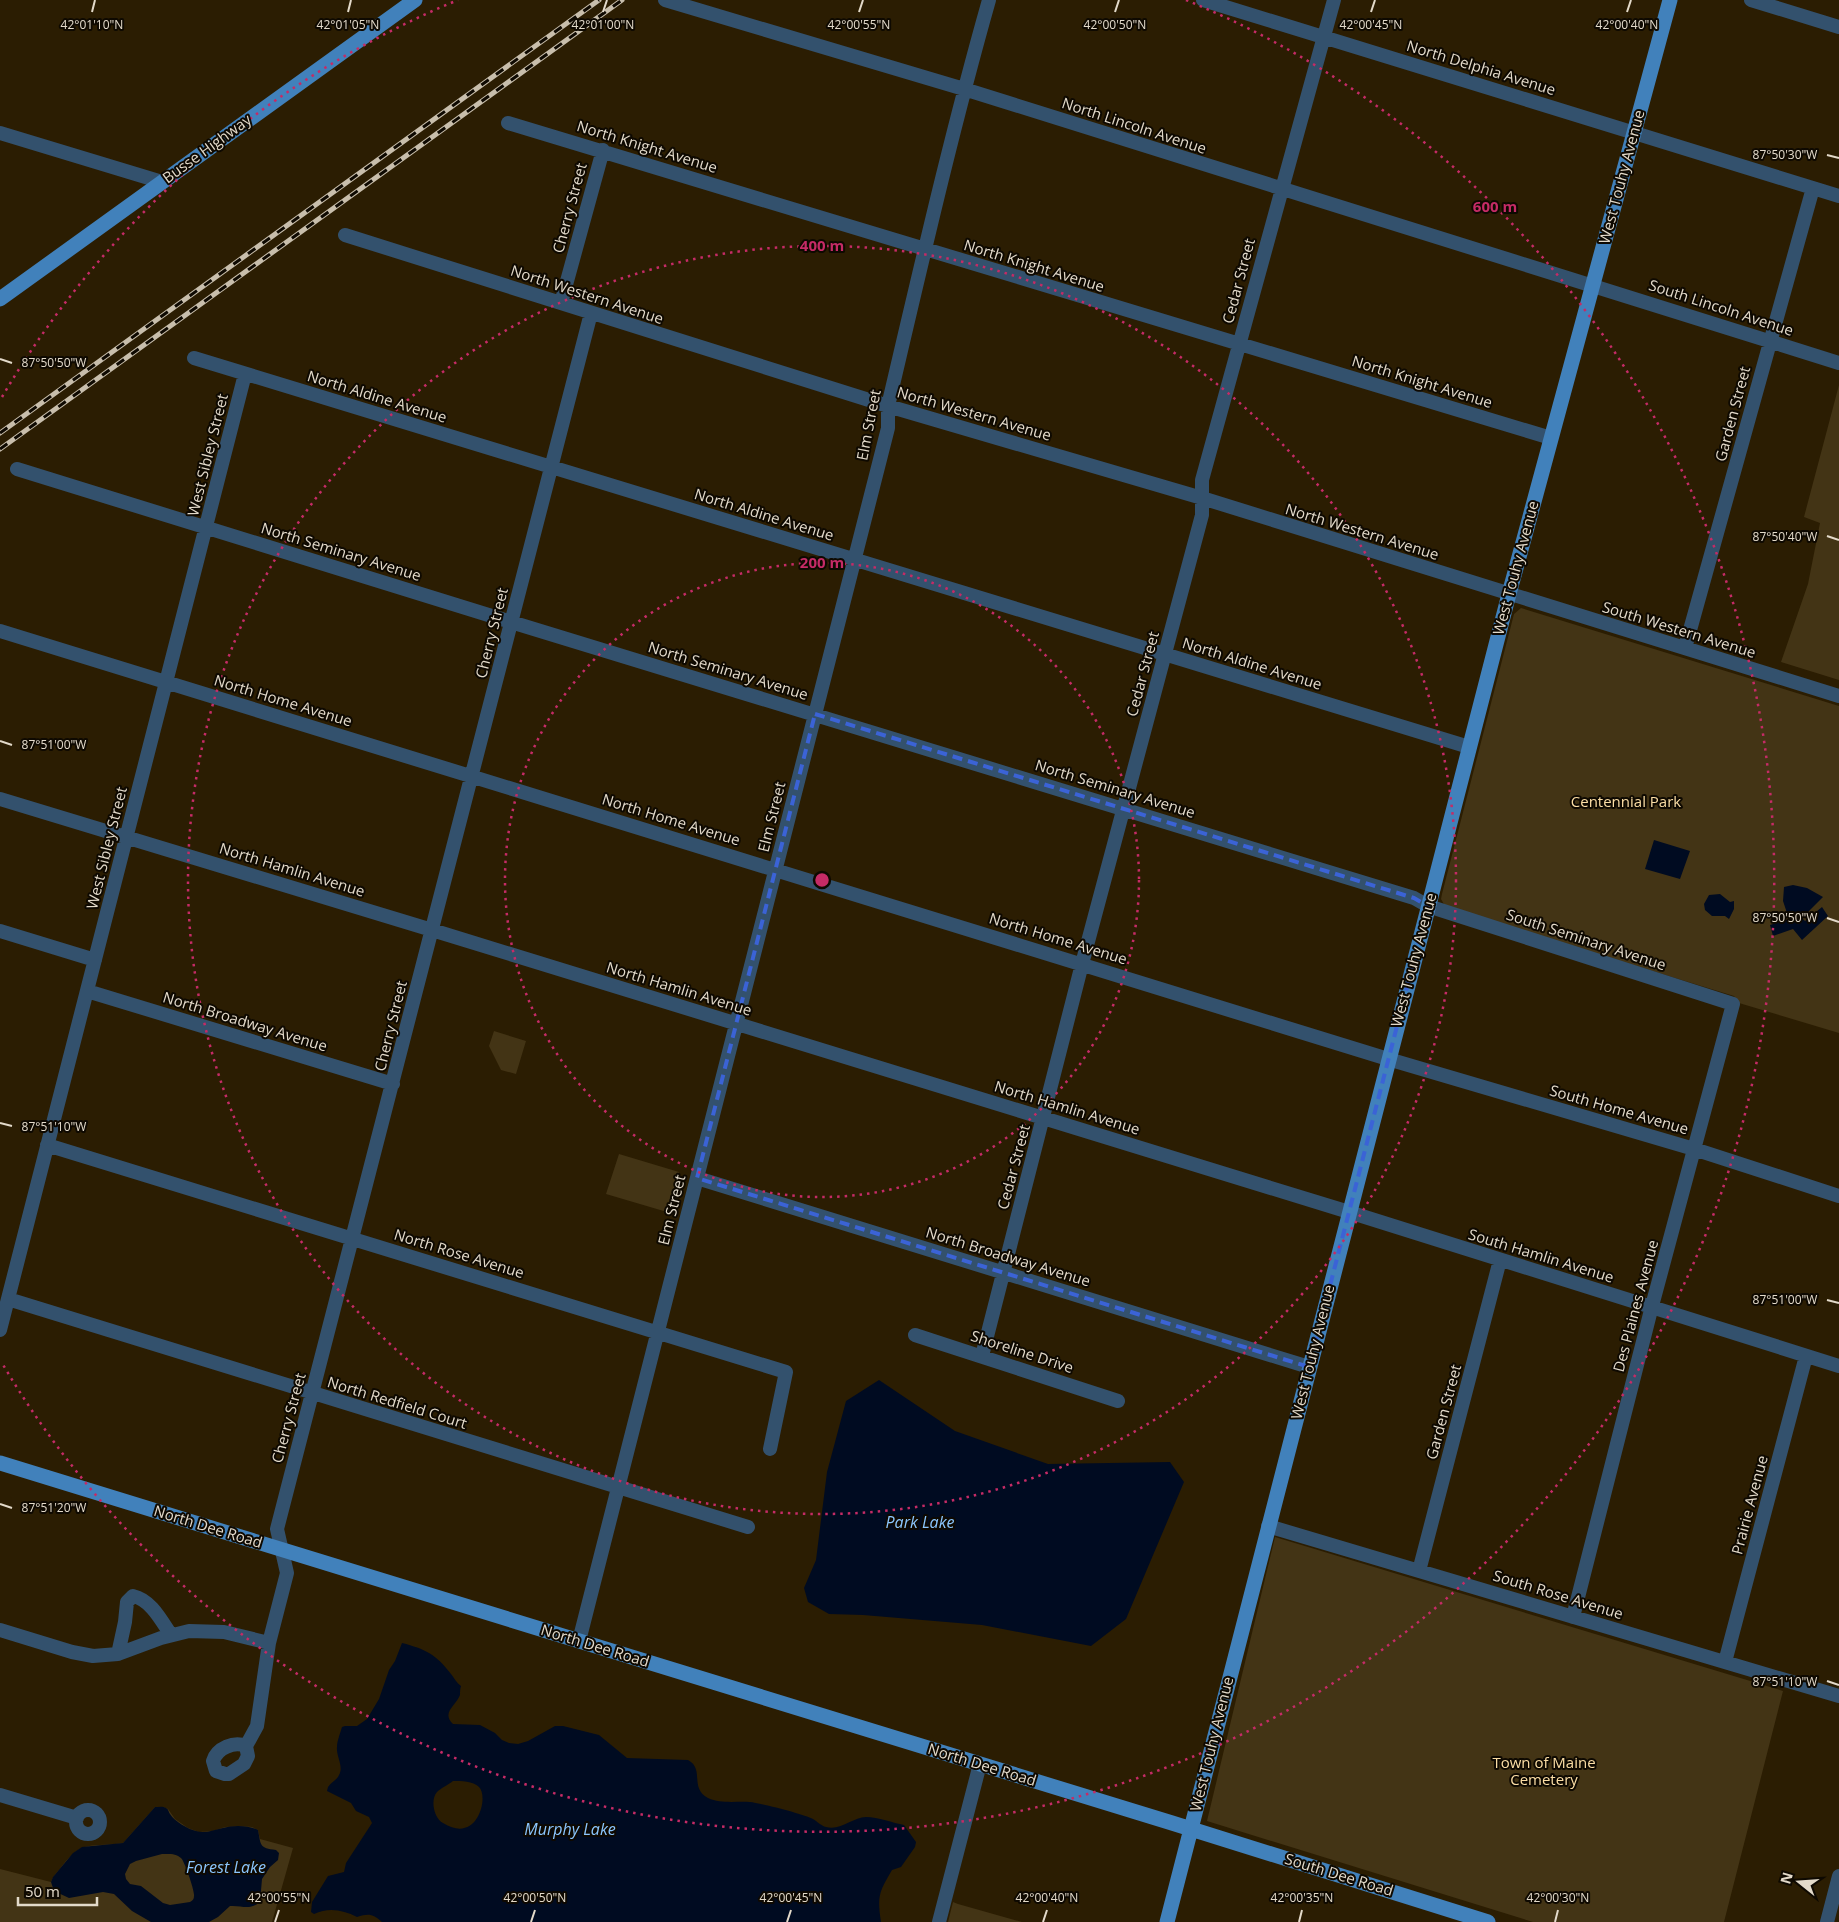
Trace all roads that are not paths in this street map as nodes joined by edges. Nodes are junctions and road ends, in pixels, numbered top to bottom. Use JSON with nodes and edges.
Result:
{"nodes":[{"id":1,"x":415,"y":0,"type":"edge"},
{"id":2,"x":665,"y":0,"type":"edge"},
{"id":3,"x":990,"y":0,"type":"edge"},
{"id":4,"x":1203,"y":0,"type":"edge"},
{"id":5,"x":1334,"y":0,"type":"edge"},
{"id":6,"x":1670,"y":0,"type":"edge"},
{"id":7,"x":1751,"y":0,"type":"edge"},
{"id":8,"x":1839,"y":27,"type":"edge"},
{"id":9,"x":1324,"y":36,"type":"junction"},
{"id":10,"x":964,"y":89,"type":"junction"},
{"id":11,"x":508,"y":123,"type":"dead end"},
{"id":12,"x":0,"y":133,"type":"edge"},
{"id":13,"x":1634,"y":133,"type":"junction"},
{"id":14,"x":603,"y":150,"type":"junction"},
{"id":15,"x":162,"y":182,"type":"junction"},
{"id":16,"x":1813,"y":188,"type":"junction"},
{"id":17,"x":1282,"y":189,"type":"junction"},
{"id":18,"x":1839,"y":196,"type":"edge"},
{"id":19,"x":345,"y":235,"type":"dead end"},
{"id":20,"x":925,"y":249,"type":"junction"},
{"id":21,"x":1593,"y":285,"type":"junction"},
{"id":22,"x":0,"y":299,"type":"edge"},
{"id":23,"x":561,"y":303,"type":"junction"},
{"id":24,"x":591,"y":313,"type":"junction"},
{"id":25,"x":1770,"y":341,"type":"junction"},
{"id":26,"x":1239,"y":345,"type":"junction"},
{"id":27,"x":194,"y":358,"type":"dead end"},
{"id":28,"x":1839,"y":363,"type":"edge"},
{"id":29,"x":245,"y":374,"type":"junction"},
{"id":30,"x":888,"y":406,"type":"junction"},
{"id":31,"x":1551,"y":438,"type":"junction"},
{"id":32,"x":551,"y":467,"type":"junction"},
{"id":33,"x":17,"y":469,"type":"dead end"},
{"id":34,"x":1202,"y":498,"type":"junction"},
{"id":35,"x":206,"y":528,"type":"junction"},
{"id":36,"x":854,"y":559,"type":"junction"},
{"id":37,"x":1509,"y":594,"type":"junction"},
{"id":38,"x":511,"y":622,"type":"junction"},
{"id":39,"x":0,"y":631,"type":"edge"},
{"id":40,"x":1685,"y":648,"type":"junction"},
{"id":41,"x":1166,"y":654,"type":"junction"},
{"id":42,"x":166,"y":683,"type":"junction"},
{"id":43,"x":1839,"y":696,"type":"edge"},
{"id":44,"x":815,"y":714,"type":"junction"},
{"id":45,"x":1469,"y":747,"type":"junction"},
{"id":46,"x":472,"y":776,"type":"junction"},
{"id":47,"x":0,"y":799,"type":"edge"},
{"id":48,"x":1124,"y":809,"type":"junction"},
{"id":49,"x":126,"y":836,"type":"junction"},
{"id":50,"x":775,"y":870,"type":"junction"},
{"id":51,"x":1428,"y":906,"type":"junction"},
{"id":52,"x":432,"y":930,"type":"junction"},
{"id":53,"x":0,"y":931,"type":"edge"},
{"id":54,"x":95,"y":960,"type":"junction"},
{"id":55,"x":1082,"y":964,"type":"junction"},
{"id":56,"x":87,"y":991,"type":"junction"},
{"id":57,"x":1734,"y":1004,"type":"joint"},
{"id":58,"x":736,"y":1024,"type":"junction"},
{"id":59,"x":1388,"y":1059,"type":"junction"},
{"id":60,"x":393,"y":1084,"type":"junction"},
{"id":61,"x":1043,"y":1118,"type":"junction"},
{"id":62,"x":47,"y":1145,"type":"junction"},
{"id":63,"x":1694,"y":1149,"type":"junction"},
{"id":64,"x":697,"y":1178,"type":"junction"},
{"id":65,"x":1839,"y":1196,"type":"edge"},
{"id":66,"x":1349,"y":1212,"type":"junction"},
{"id":67,"x":352,"y":1238,"type":"junction"},
{"id":68,"x":1500,"y":1260,"type":"junction"},
{"id":69,"x":1003,"y":1272,"type":"junction"},
{"id":70,"x":8,"y":1299,"type":"junction"},
{"id":71,"x":1652,"y":1306,"type":"junction"},
{"id":72,"x":0,"y":1330,"type":"edge"},
{"id":73,"x":658,"y":1333,"type":"junction"},
{"id":74,"x":915,"y":1335,"type":"dead end"},
{"id":75,"x":982,"y":1356,"type":"junction"},
{"id":76,"x":1806,"y":1356,"type":"junction"},
{"id":77,"x":1839,"y":1366,"type":"edge"},
{"id":78,"x":1309,"y":1367,"type":"junction"},
{"id":79,"x":312,"y":1394,"type":"junction"},
{"id":80,"x":1118,"y":1401,"type":"dead end"},
{"id":81,"x":770,"y":1449,"type":"dead end"},
{"id":82,"x":0,"y":1463,"type":"edge"},
{"id":83,"x":618,"y":1488,"type":"junction"},
{"id":84,"x":748,"y":1526,"type":"dead end"},
{"id":85,"x":1268,"y":1526,"type":"junction"},
{"id":86,"x":282,"y":1550,"type":"junction"},
{"id":87,"x":1419,"y":1571,"type":"junction"},
{"id":88,"x":1573,"y":1617,"type":"junction"},
{"id":89,"x":0,"y":1630,"type":"edge"},
{"id":90,"x":171,"y":1635,"type":"junction"},
{"id":91,"x":579,"y":1641,"type":"junction"},
{"id":92,"x":269,"y":1643,"type":"junction"},
{"id":93,"x":118,"y":1654,"type":"junction"},
{"id":94,"x":1725,"y":1662,"type":"junction"},
{"id":95,"x":1839,"y":1696,"type":"edge"},
{"id":96,"x":246,"y":1746,"type":"dead end"},
{"id":97,"x":980,"y":1764,"type":"junction"},
{"id":98,"x":0,"y":1795,"type":"edge"},
{"id":99,"x":77,"y":1818,"type":"dead end"},
{"id":100,"x":1190,"y":1828,"type":"junction"},
{"id":101,"x":1839,"y":1876,"type":"edge"},
{"id":102,"x":939,"y":1922,"type":"edge"},
{"id":103,"x":1167,"y":1922,"type":"edge"},
{"id":104,"x":1488,"y":1922,"type":"edge"},
{"id":105,"x":1827,"y":1922,"type":"edge"}],
"edges":[{"from":1,"to":15,"type":"main road","name":"Busse Highway"},
{"from":2,"to":10,"type":"street","name":"North Lincoln Avenue"},
{"from":3,"to":10,"type":"street","name":"Elm Street"},
{"from":4,"to":9,"type":"street","name":"North Delphia Avenue"},
{"from":5,"to":9,"type":"street","name":"Cedar Street"},
{"from":6,"to":13,"type":"main road","name":"West Touhy Avenue"},
{"from":7,"to":8,"type":"street"},
{"from":9,"to":13,"type":"street","name":"North Delphia Avenue"},
{"from":9,"to":17,"type":"street","name":"Cedar Street"},
{"from":10,"to":17,"type":"street","name":"North Lincoln Avenue"},
{"from":10,"to":20,"type":"street","name":"Elm Street"},
{"from":11,"to":14,"type":"street","name":"North Knight Avenue"},
{"from":12,"to":15,"type":"street"},
{"from":13,"to":16,"type":"street","name":"North Delphia Avenue"},
{"from":13,"to":21,"type":"main road","name":"West Touhy Avenue"},
{"from":14,"to":20,"type":"street","name":"North Knight Avenue"},
{"from":14,"to":23,"type":"street","name":"Cherry Street"},
{"from":15,"to":22,"type":"main road","name":"Busse Highway"},
{"from":16,"to":18,"type":"street","name":"North Delphia Avenue"},
{"from":16,"to":25,"type":"street","name":"Garden Street"},
{"from":17,"to":21,"type":"street","name":"North Lincoln Avenue"},
{"from":17,"to":26,"type":"street","name":"Cedar Street"},
{"from":19,"to":23,"type":"street","name":"North Western Avenue"},
{"from":20,"to":26,"type":"street","name":"North Knight Avenue"},
{"from":20,"to":30,"type":"street","name":"Elm Street"},
{"from":21,"to":25,"type":"street","name":"South Lincoln Avenue"},
{"from":21,"to":31,"type":"main road","name":"West Touhy Avenue"},
{"from":23,"to":24,"type":"street","name":"North Western Avenue"},
{"from":24,"to":30,"type":"street","name":"North Western Avenue"},
{"from":24,"to":32,"type":"street","name":"Cherry Street"},
{"from":25,"to":28,"type":"street","name":"South Lincoln Avenue"},
{"from":25,"to":40,"type":"street","name":"Garden Street"},
{"from":26,"to":31,"type":"street","name":"North Knight Avenue"},
{"from":26,"to":34,"type":"street","name":"Cedar Street"},
{"from":27,"to":29,"type":"street","name":"North Aldine Avenue"},
{"from":29,"to":32,"type":"street","name":"North Aldine Avenue"},
{"from":29,"to":35,"type":"street","name":"West Sibley Street"},
{"from":30,"to":34,"type":"street","name":"North Western Avenue"},
{"from":30,"to":36,"type":"street","name":"Elm Street"},
{"from":31,"to":37,"type":"main road","name":"West Touhy Avenue"},
{"from":32,"to":36,"type":"street","name":"North Aldine Avenue"},
{"from":32,"to":38,"type":"street","name":"Cherry Street"},
{"from":33,"to":35,"type":"street","name":"North Seminary Avenue"},
{"from":34,"to":37,"type":"street","name":"North Western Avenue"},
{"from":34,"to":41,"type":"street","name":"Cedar Street"},
{"from":35,"to":38,"type":"street","name":"North Seminary Avenue"},
{"from":35,"to":42,"type":"street","name":"West Sibley Street"},
{"from":36,"to":41,"type":"street","name":"North Aldine Avenue"},
{"from":36,"to":44,"type":"street","name":"Elm Street"},
{"from":37,"to":40,"type":"street","name":"South Western Avenue"},
{"from":37,"to":45,"type":"main road","name":"West Touhy Avenue"},
{"from":38,"to":44,"type":"street","name":"North Seminary Avenue"},
{"from":38,"to":46,"type":"street","name":"Cherry Street"},
{"from":39,"to":42,"type":"street","name":"North Home Avenue"},
{"from":40,"to":43,"type":"street","name":"South Western Avenue"},
{"from":41,"to":45,"type":"street","name":"North Aldine Avenue"},
{"from":41,"to":48,"type":"street","name":"Cedar Street"},
{"from":42,"to":46,"type":"street","name":"North Home Avenue"},
{"from":42,"to":49,"type":"street","name":"West Sibley Street"},
{"from":44,"to":48,"type":"street","name":"North Seminary Avenue"},
{"from":44,"to":50,"type":"street","name":"Elm Street"},
{"from":45,"to":51,"type":"main road","name":"West Touhy Avenue"},
{"from":46,"to":50,"type":"street","name":"North Home Avenue"},
{"from":46,"to":52,"type":"street","name":"Cherry Street"},
{"from":47,"to":49,"type":"street","name":"North Hamlin Avenue"},
{"from":48,"to":51,"type":"street","name":"North Seminary Avenue"},
{"from":48,"to":55,"type":"street","name":"Cedar Street"},
{"from":49,"to":52,"type":"street","name":"North Hamlin Avenue"},
{"from":49,"to":54,"type":"street","name":"West Sibley Street"},
{"from":50,"to":55,"type":"street","name":"North Home Avenue"},
{"from":50,"to":58,"type":"street","name":"Elm Street"},
{"from":51,"to":57,"type":"street","name":"South Seminary Avenue"},
{"from":51,"to":59,"type":"main road","name":"West Touhy Avenue"},
{"from":52,"to":58,"type":"street","name":"North Hamlin Avenue"},
{"from":52,"to":60,"type":"street","name":"Cherry Street"},
{"from":53,"to":54,"type":"street"},
{"from":54,"to":56,"type":"street","name":"West Sibley Street"},
{"from":55,"to":59,"type":"street","name":"North Home Avenue"},
{"from":55,"to":61,"type":"street","name":"Cedar Street"},
{"from":56,"to":60,"type":"street","name":"North Broadway Avenue"},
{"from":56,"to":62,"type":"street","name":"West Sibley Street"},
{"from":57,"to":63,"type":"street","name":"Des Plaines Avenue"},
{"from":58,"to":61,"type":"street","name":"North Hamlin Avenue"},
{"from":58,"to":64,"type":"street","name":"Elm Street"},
{"from":59,"to":63,"type":"street","name":"South Home Avenue"},
{"from":59,"to":66,"type":"main road","name":"West Touhy Avenue"},
{"from":60,"to":67,"type":"street","name":"Cherry Street"},
{"from":61,"to":66,"type":"street","name":"North Hamlin Avenue"},
{"from":61,"to":69,"type":"street","name":"Cedar Street"},
{"from":62,"to":67,"type":"street","name":"North Rose Avenue"},
{"from":62,"to":70,"type":"street","name":"West Sibley Street"},
{"from":63,"to":65,"type":"street","name":"South Home Avenue"},
{"from":63,"to":71,"type":"street","name":"Des Plaines Avenue"},
{"from":64,"to":69,"type":"street","name":"North Broadway Avenue"},
{"from":64,"to":73,"type":"street","name":"Elm Street"},
{"from":66,"to":68,"type":"street","name":"South Hamlin Avenue"},
{"from":66,"to":78,"type":"main road","name":"West Touhy Avenue"},
{"from":67,"to":73,"type":"street","name":"North Rose Avenue"},
{"from":67,"to":79,"type":"street","name":"Cherry Street"},
{"from":68,"to":71,"type":"street","name":"South Hamlin Avenue"},
{"from":68,"to":87,"type":"street","name":"Garden Street"},
{"from":69,"to":75,"type":"street","name":"Cedar Street"},
{"from":69,"to":78,"type":"street","name":"North Broadway Avenue"},
{"from":70,"to":72,"type":"street","name":"West Sibley Street"},
{"from":70,"to":79,"type":"street","name":"North Redfield Court"},
{"from":71,"to":76,"type":"street","name":"South Hamlin Avenue"},
{"from":71,"to":88,"type":"street","name":"Des Plaines Avenue"},
{"from":73,"to":81,"type":"street","name":"North Rose Avenue"},
{"from":73,"to":83,"type":"street","name":"Elm Street"},
{"from":74,"to":75,"type":"street","name":"Shoreline Drive"},
{"from":75,"to":80,"type":"street","name":"Shoreline Drive"},
{"from":76,"to":77,"type":"street","name":"South Hamlin Avenue"},
{"from":76,"to":94,"type":"street","name":"Prairie Avenue"},
{"from":78,"to":85,"type":"main road","name":"West Touhy Avenue"},
{"from":79,"to":83,"type":"street","name":"North Redfield Court"},
{"from":79,"to":86,"type":"street","name":"Cherry Street"},
{"from":82,"to":86,"type":"main road","name":"North Dee Road"},
{"from":83,"to":84,"type":"street","name":"North Redfield Court"},
{"from":83,"to":91,"type":"street","name":"Elm Street"},
{"from":85,"to":87,"type":"street","name":"South Rose Avenue"},
{"from":85,"to":100,"type":"main road","name":"West Touhy Avenue"},
{"from":86,"to":91,"type":"main road","name":"North Dee Road"},
{"from":86,"to":92,"type":"street","name":"Cherry Street"},
{"from":87,"to":88,"type":"street","name":"South Rose Avenue"},
{"from":88,"to":94,"type":"street","name":"South Rose Avenue"},
{"from":89,"to":93,"type":"street"},
{"from":90,"to":92,"type":"street"},
{"from":90,"to":93,"type":"street"},
{"from":90,"to":93,"type":"street"},
{"from":91,"to":97,"type":"main road","name":"North Dee Road"},
{"from":92,"to":96,"type":"street","name":"Cherry Street"},
{"from":94,"to":95,"type":"street","name":"South Rose Avenue"},
{"from":97,"to":100,"type":"main road","name":"North Dee Road"},
{"from":97,"to":102,"type":"street"},
{"from":98,"to":99,"type":"street"},
{"from":100,"to":103,"type":"main road","name":"West Touhy Avenue"},
{"from":100,"to":104,"type":"main road","name":"South Dee Road"},
{"from":101,"to":105,"type":"street"}]}
